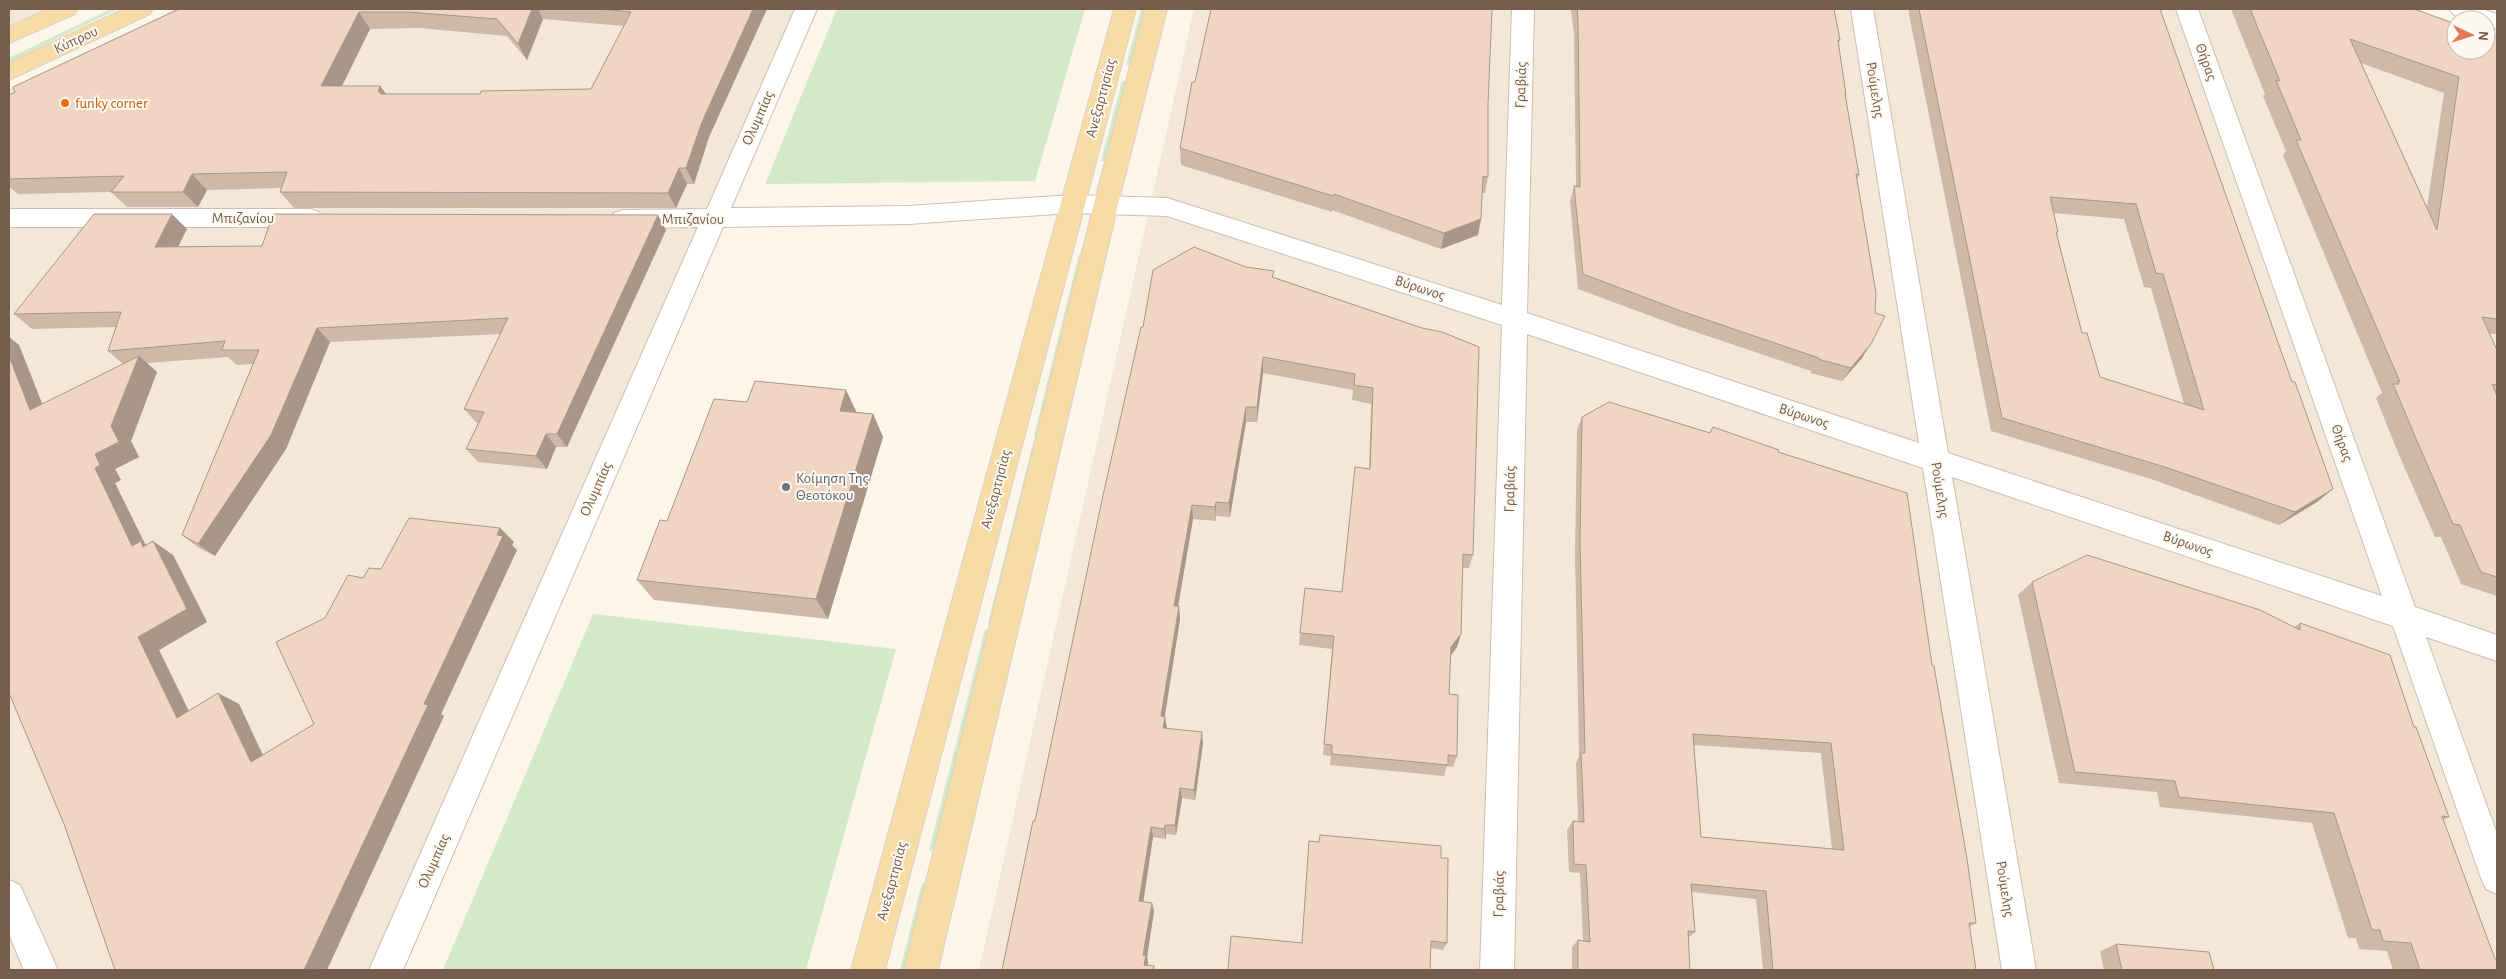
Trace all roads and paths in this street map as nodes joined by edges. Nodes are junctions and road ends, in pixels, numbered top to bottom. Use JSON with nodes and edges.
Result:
{"nodes":[{"id":1,"x":67,"y":9,"type":"edge"},
{"id":2,"x":142,"y":9,"type":"edge"},
{"id":3,"x":806,"y":9,"type":"edge"},
{"id":4,"x":1126,"y":9,"type":"edge"},
{"id":5,"x":1156,"y":9,"type":"edge"},
{"id":6,"x":1523,"y":9,"type":"edge"},
{"id":7,"x":1862,"y":9,"type":"edge"},
{"id":8,"x":2187,"y":9,"type":"edge"},
{"id":9,"x":2460,"y":9,"type":"edge"},
{"id":10,"x":2497,"y":22,"type":"edge"},
{"id":11,"x":9,"y":36,"type":"edge"},
{"id":12,"x":9,"y":72,"type":"edge"},
{"id":13,"x":1072,"y":204,"type":"junction"},
{"id":14,"x":1106,"y":204,"type":"junction"},
{"id":15,"x":9,"y":218,"type":"edge"},
{"id":16,"x":337,"y":218,"type":"edge"},
{"id":17,"x":605,"y":219,"type":"edge"},
{"id":18,"x":714,"y":219,"type":"junction"},
{"id":19,"x":1514,"y":319,"type":"junction"},
{"id":20,"x":1936,"y":459,"type":"junction"},
{"id":21,"x":2404,"y":617,"type":"junction"},
{"id":22,"x":2497,"y":648,"type":"edge"},
{"id":23,"x":2497,"y":878,"type":"edge"},
{"id":24,"x":9,"y":896,"type":"edge"},
{"id":25,"x":41,"y":970,"type":"edge"},
{"id":26,"x":386,"y":970,"type":"edge"},
{"id":27,"x":868,"y":970,"type":"edge"},
{"id":28,"x":921,"y":970,"type":"edge"},
{"id":29,"x":1498,"y":970,"type":"edge"},
{"id":30,"x":2018,"y":970,"type":"edge"}],
"edges":[{"from":1,"to":11,"type":"main road"},
{"from":2,"to":12,"type":"main road","name":"Κύπρου"},
{"from":3,"to":18,"type":"street","name":"Ολυμπίας"},
{"from":4,"to":13,"type":"main road","name":"Ανεξαρτησίας"},
{"from":5,"to":14,"type":"main road","name":"Ανεξαρτησίας"},
{"from":6,"to":19,"type":"street","name":"Γραβιάς"},
{"from":7,"to":20,"type":"street","name":"Ρούμελης"},
{"from":8,"to":21,"type":"street","name":"Θήρας"},
{"from":9,"to":10,"type":"street"},
{"from":13,"to":14,"type":"street","name":"Μπιζανίου"},
{"from":13,"to":18,"type":"street","name":"Μπιζανίου"},
{"from":13,"to":27,"type":"main road","name":"Ανεξαρτησίας"},
{"from":14,"to":19,"type":"street","name":"Βύρωνος"},
{"from":14,"to":28,"type":"main road","name":"Ανεξαρτησίας"},
{"from":15,"to":16,"type":"street","name":"Μπιζανίου"},
{"from":17,"to":18,"type":"street","name":"Μπιζανίου"},
{"from":18,"to":26,"type":"street","name":"Ολυμπίας"},
{"from":19,"to":20,"type":"street","name":"Βύρωνος"},
{"from":19,"to":29,"type":"street","name":"Γραβιάς"},
{"from":20,"to":21,"type":"street","name":"Βύρωνος"},
{"from":20,"to":30,"type":"street","name":"Ρούμελης"},
{"from":21,"to":22,"type":"street","name":"Βύρωνος"},
{"from":21,"to":23,"type":"street","name":"Θήρας"},
{"from":24,"to":25,"type":"street"}]}
